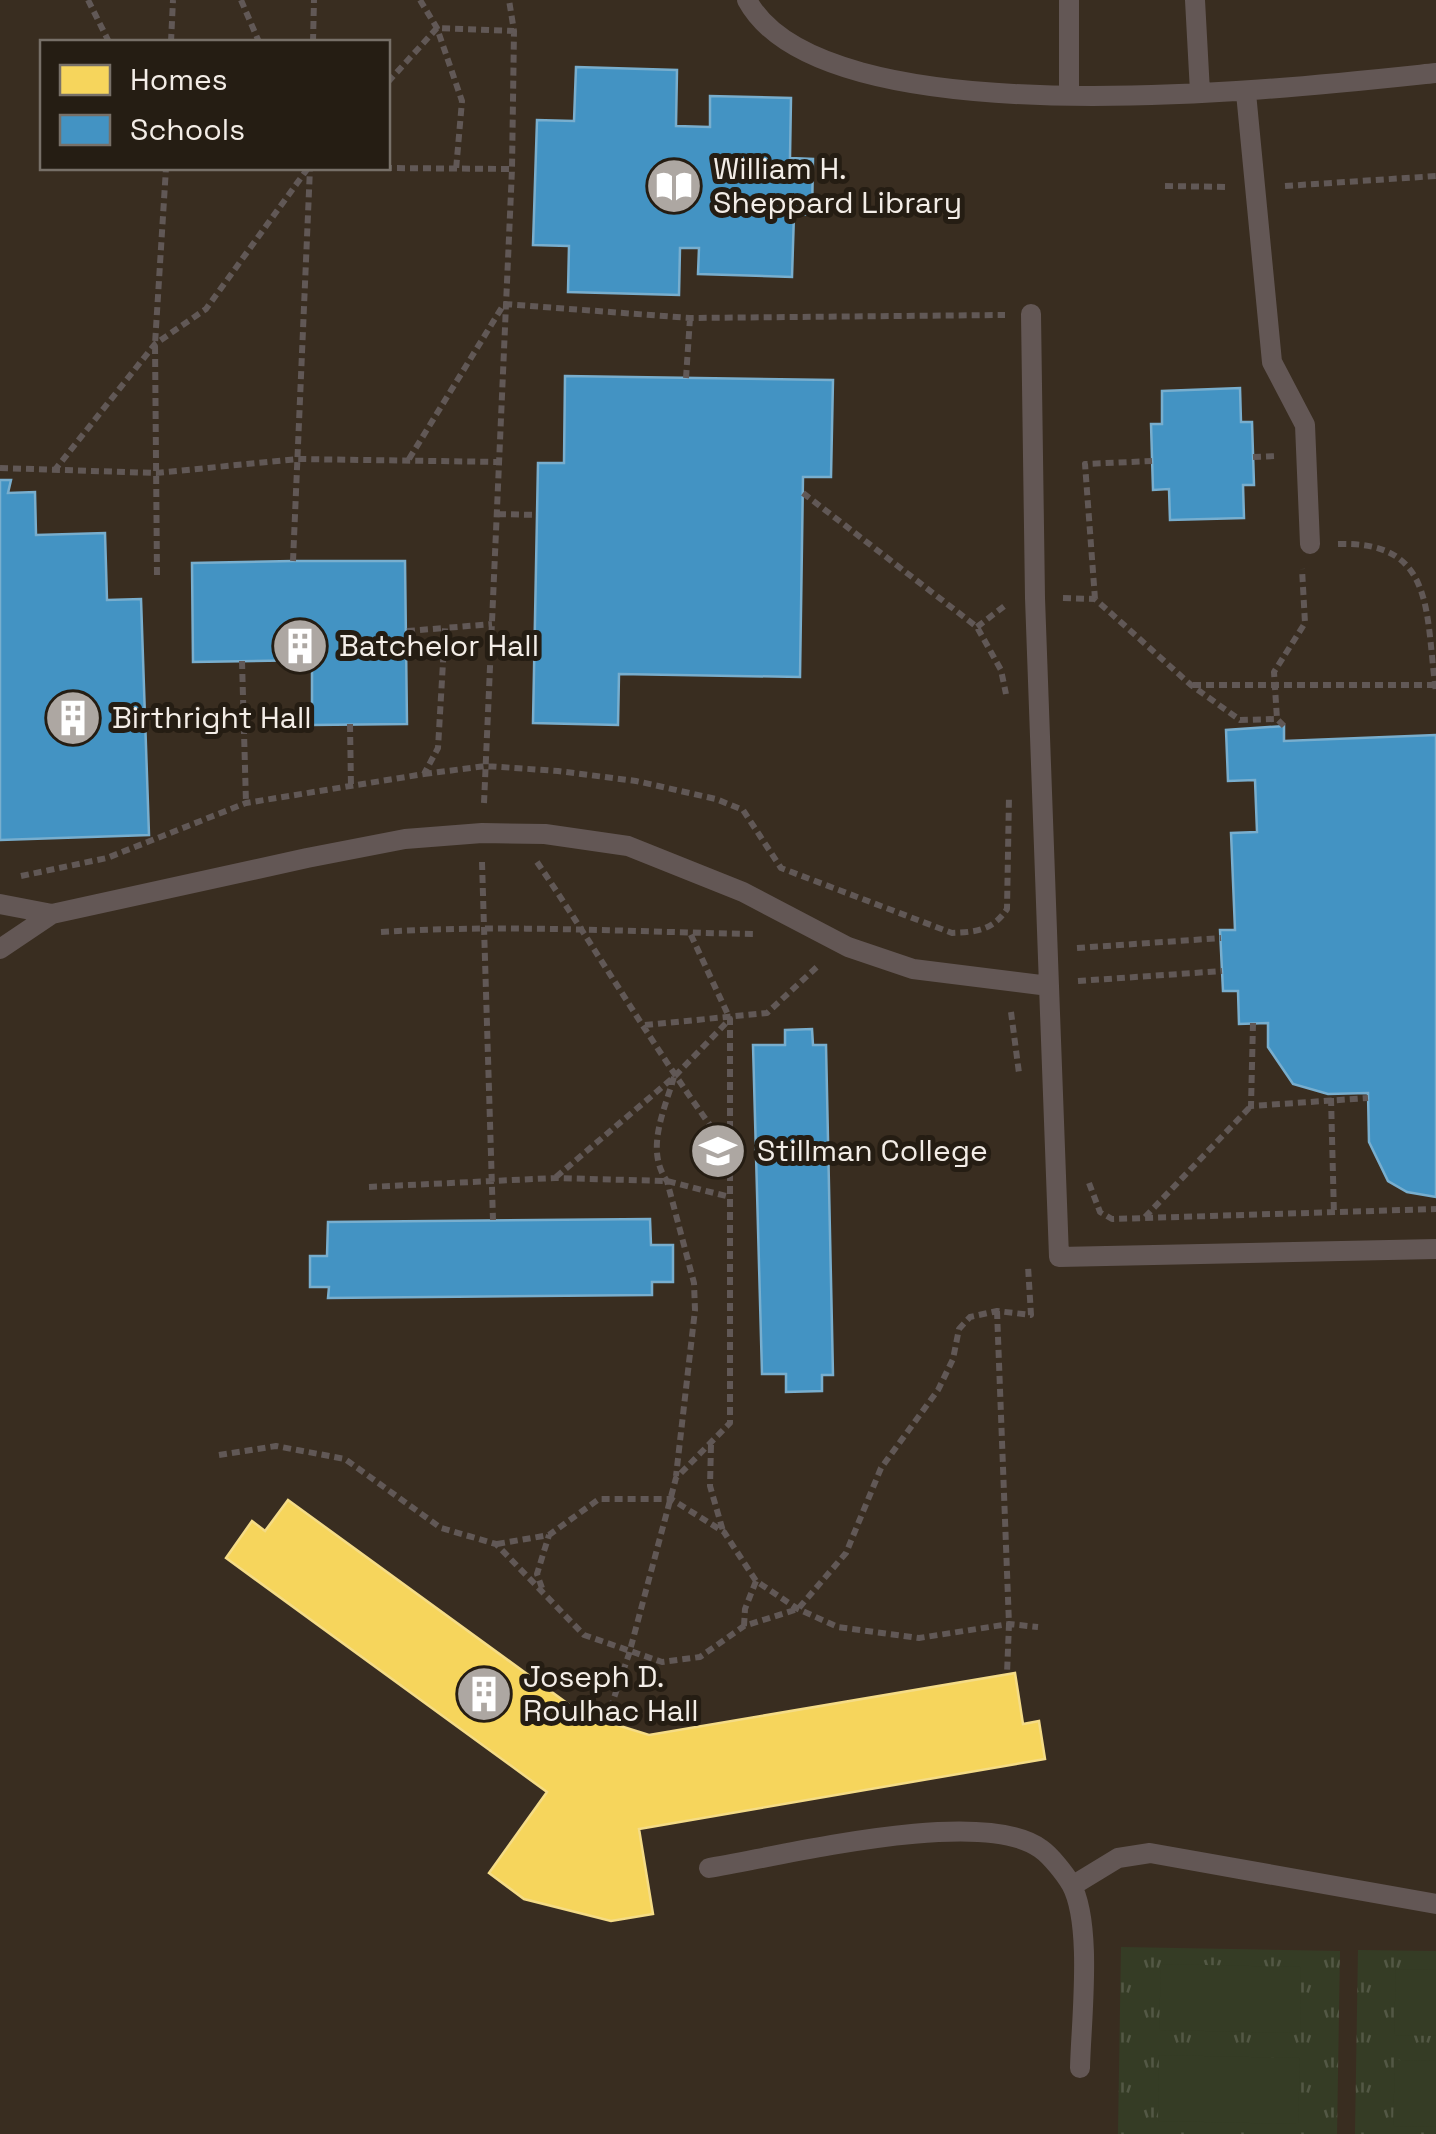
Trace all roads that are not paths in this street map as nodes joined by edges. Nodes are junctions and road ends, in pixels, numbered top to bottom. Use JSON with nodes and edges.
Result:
{"nodes":[{"id":1,"x":746,"y":0,"type":"edge"},
{"id":2,"x":1069,"y":0,"type":"edge"},
{"id":3,"x":1195,"y":0,"type":"edge"},
{"id":4,"x":1436,"y":74,"type":"edge"},
{"id":5,"x":1200,"y":92,"type":"junction"},
{"id":6,"x":1246,"y":92,"type":"junction"},
{"id":7,"x":1069,"y":95,"type":"junction"},
{"id":8,"x":1031,"y":314,"type":"road end"},
{"id":9,"x":1310,"y":544,"type":"road end"},
{"id":10,"x":0,"y":904,"type":"edge"},
{"id":11,"x":52,"y":914,"type":"junction"},
{"id":12,"x":0,"y":950,"type":"edge"},
{"id":13,"x":1049,"y":986,"type":"junction"},
{"id":14,"x":1436,"y":1249,"type":"edge"},
{"id":15,"x":709,"y":1868,"type":"dead end"},
{"id":16,"x":1072,"y":1886,"type":"junction"},
{"id":17,"x":1436,"y":1904,"type":"edge"},
{"id":18,"x":1080,"y":2068,"type":"dead end"}],
"edges":[{"from":1,"to":7,"type":"lane"},
{"from":2,"to":7,"type":"lane"},
{"from":3,"to":5,"type":"lane"},
{"from":4,"to":6,"type":"lane"},
{"from":5,"to":6,"type":"lane"},
{"from":5,"to":7,"type":"lane"},
{"from":6,"to":9,"type":"lane"},
{"from":8,"to":13,"type":"lane"},
{"from":10,"to":11,"type":"lane"},
{"from":11,"to":12,"type":"lane"},
{"from":11,"to":13,"type":"lane"},
{"from":13,"to":14,"type":"lane"},
{"from":15,"to":16,"type":"lane"},
{"from":16,"to":17,"type":"lane"},
{"from":16,"to":18,"type":"lane"}]}
